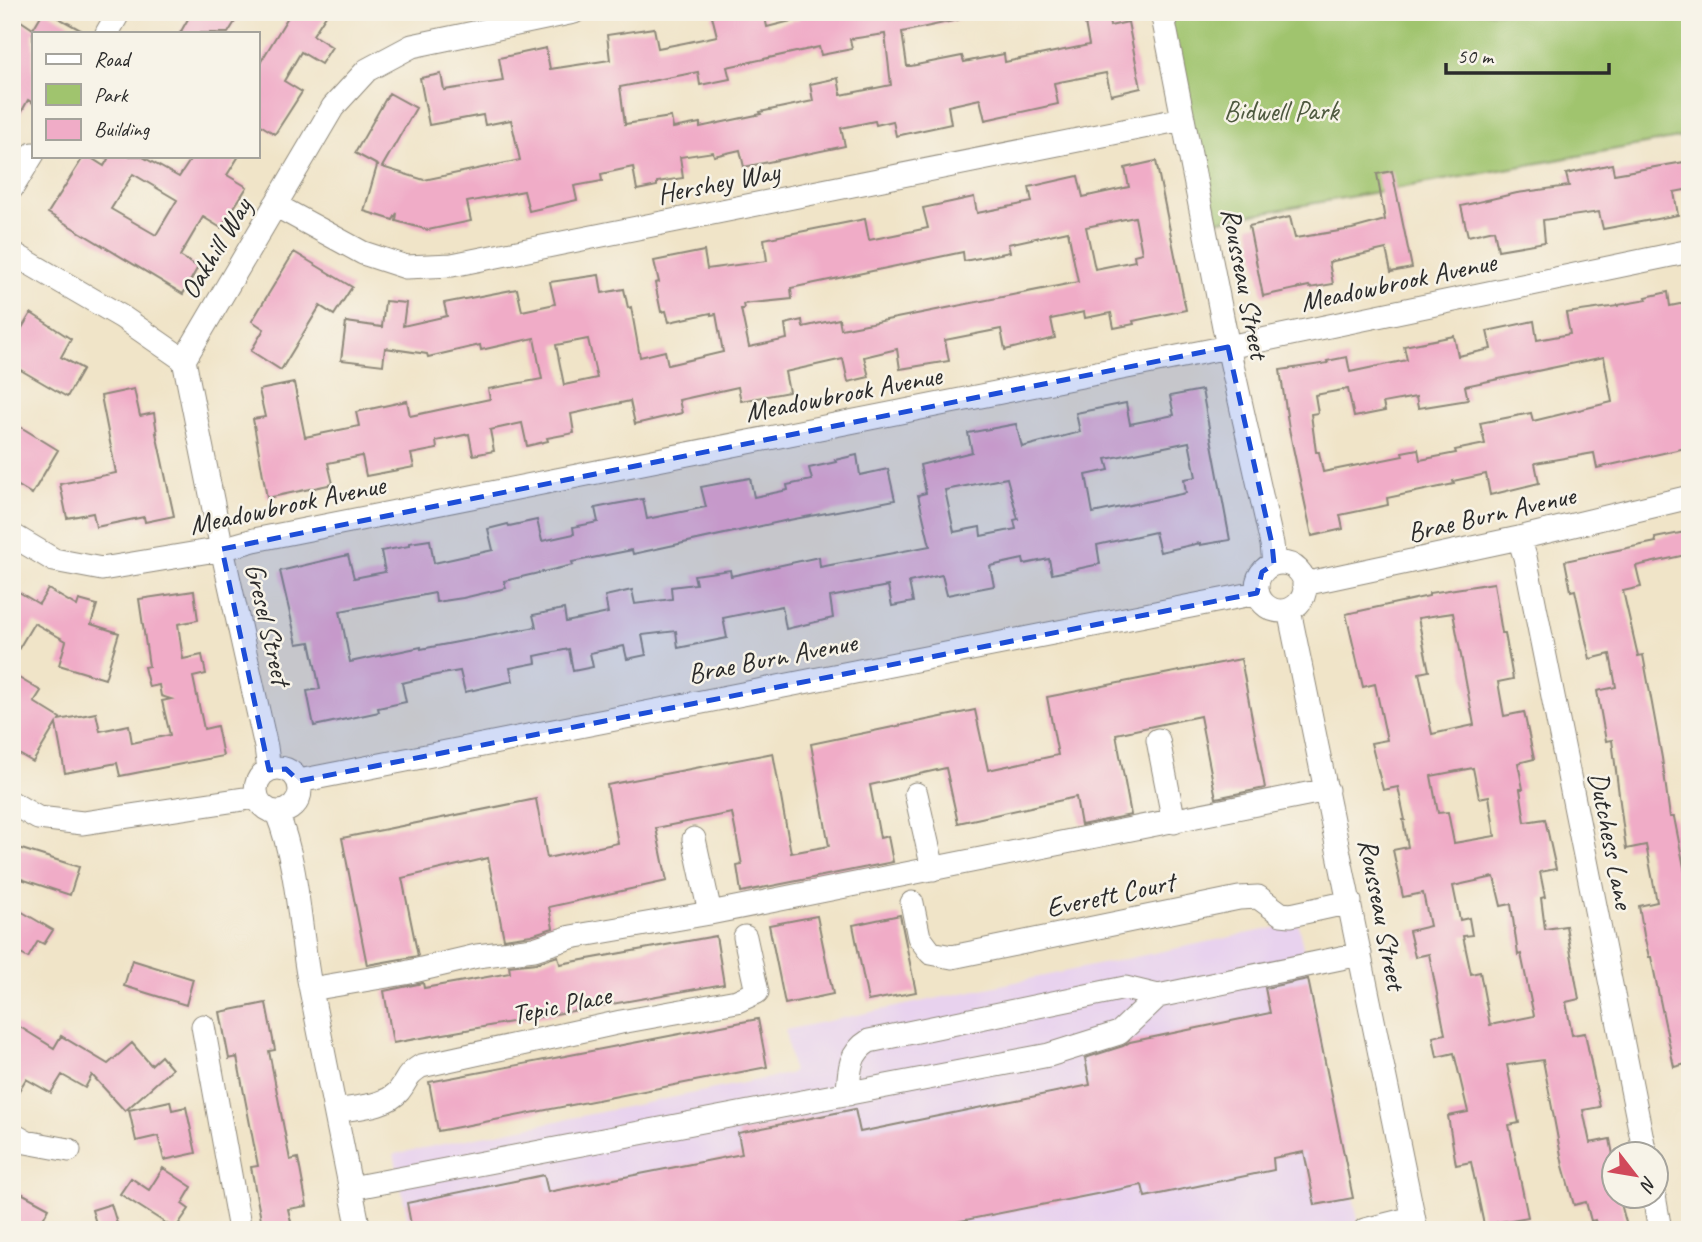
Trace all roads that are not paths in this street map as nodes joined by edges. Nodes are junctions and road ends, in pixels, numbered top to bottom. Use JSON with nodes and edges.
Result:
{"nodes":[{"id":1,"x":119,"y":12,"type":"edge"},
{"id":2,"x":574,"y":12,"type":"edge"},
{"id":3,"x":1162,"y":12,"type":"edge"},
{"id":4,"x":108,"y":32,"type":"edge"},
{"id":5,"x":1183,"y":119,"type":"junction"},
{"id":6,"x":32,"y":155,"type":"edge"},
{"id":7,"x":12,"y":188,"type":"edge"},
{"id":8,"x":275,"y":205,"type":"junction"},
{"id":9,"x":1690,"y":250,"type":"edge"},
{"id":10,"x":12,"y":253,"type":"edge"},
{"id":11,"x":1228,"y":347,"type":"junction"},
{"id":12,"x":184,"y":360,"type":"junction"},
{"id":13,"x":1690,"y":497,"type":"edge"},
{"id":14,"x":12,"y":535,"type":"edge"},
{"id":15,"x":1519,"y":538,"type":"junction"},
{"id":16,"x":222,"y":549,"type":"junction"},
{"id":17,"x":1274,"y":564,"type":"junction"},
{"id":18,"x":1304,"y":584,"type":"junction"},
{"id":19,"x":1257,"y":593,"type":"junction"},
{"id":20,"x":1289,"y":610,"type":"junction"},
{"id":21,"x":1158,"y":740,"type":"dead end"},
{"id":22,"x":269,"y":770,"type":"junction"},
{"id":23,"x":299,"y":781,"type":"junction"},
{"id":24,"x":1327,"y":790,"type":"junction"},
{"id":25,"x":916,"y":794,"type":"dead end"},
{"id":26,"x":257,"y":797,"type":"junction"},
{"id":27,"x":12,"y":803,"type":"edge"},
{"id":28,"x":277,"y":813,"type":"junction"},
{"id":29,"x":1174,"y":822,"type":"junction"},
{"id":30,"x":694,"y":839,"type":"dead end"},
{"id":31,"x":933,"y":869,"type":"junction"},
{"id":32,"x":912,"y":902,"type":"dead end"},
{"id":33,"x":1350,"y":902,"type":"junction"},
{"id":34,"x":710,"y":913,"type":"junction"},
{"id":35,"x":745,"y":937,"type":"dead end"},
{"id":36,"x":1360,"y":954,"type":"junction"},
{"id":37,"x":311,"y":989,"type":"junction"},
{"id":38,"x":1158,"y":996,"type":"junction"},
{"id":39,"x":203,"y":1026,"type":"dead end"},
{"id":40,"x":848,"y":1094,"type":"junction"},
{"id":41,"x":336,"y":1111,"type":"junction"},
{"id":42,"x":12,"y":1134,"type":"edge"},
{"id":43,"x":1642,"y":1140,"type":"edge"},
{"id":44,"x":69,"y":1150,"type":"dead end"},
{"id":45,"x":351,"y":1188,"type":"junction"},
{"id":46,"x":1656,"y":1210,"type":"edge"},
{"id":47,"x":1415,"y":1224,"type":"edge"},
{"id":48,"x":240,"y":1230,"type":"edge"},
{"id":49,"x":359,"y":1230,"type":"edge"},
{"id":50,"x":1365,"y":1230,"type":"edge"},
{"id":51,"x":1660,"y":1230,"type":"edge"}],
"edges":[{"from":1,"to":4,"type":"street"},
{"from":2,"to":8,"type":"street","name":"Oakhill Way"},
{"from":3,"to":5,"type":"street","name":"Rousseau Street"},
{"from":5,"to":8,"type":"street","name":"Hershey Way"},
{"from":5,"to":11,"type":"street","name":"Rousseau Street"},
{"from":6,"to":7,"type":"street"},
{"from":8,"to":12,"type":"street","name":"Oakhill Way"},
{"from":9,"to":11,"type":"street","name":"Meadowbrook Avenue"},
{"from":10,"to":12,"type":"street"},
{"from":11,"to":16,"type":"street","name":"Meadowbrook Avenue"},
{"from":11,"to":17,"type":"street","name":"Rousseau Street"},
{"from":12,"to":16,"type":"street","name":"Gresel Street"},
{"from":13,"to":15,"type":"street","name":"Brae Burn Avenue"},
{"from":14,"to":16,"type":"street","name":"Meadowbrook Avenue"},
{"from":15,"to":18,"type":"street","name":"Brae Burn Avenue"},
{"from":15,"to":43,"type":"street","name":"Dutchess Lane"},
{"from":16,"to":22,"type":"street","name":"Gresel Street"},
{"from":17,"to":18,"type":"street"},
{"from":17,"to":19,"type":"street"},
{"from":18,"to":20,"type":"street"},
{"from":19,"to":20,"type":"street"},
{"from":19,"to":23,"type":"street","name":"Brae Burn Avenue"},
{"from":20,"to":24,"type":"street","name":"Rousseau Street"},
{"from":21,"to":29,"type":"street"},
{"from":22,"to":23,"type":"street"},
{"from":22,"to":26,"type":"street"},
{"from":23,"to":28,"type":"street"},
{"from":24,"to":29,"type":"street"},
{"from":24,"to":33,"type":"street","name":"Rousseau Street"},
{"from":25,"to":31,"type":"street"},
{"from":26,"to":27,"type":"street"},
{"from":26,"to":28,"type":"street"},
{"from":28,"to":37,"type":"street"},
{"from":29,"to":31,"type":"street"},
{"from":30,"to":34,"type":"street"},
{"from":31,"to":34,"type":"street"},
{"from":32,"to":33,"type":"street","name":"Everett Court"},
{"from":33,"to":36,"type":"street","name":"Rousseau Street"},
{"from":34,"to":37,"type":"street"},
{"from":35,"to":41,"type":"street","name":"Tepic Place"},
{"from":36,"to":38,"type":"street"},
{"from":36,"to":47,"type":"street","name":"Rousseau Street"},
{"from":37,"to":41,"type":"street"},
{"from":38,"to":40,"type":"street"},
{"from":38,"to":40,"type":"street"},
{"from":39,"to":48,"type":"street"},
{"from":40,"to":45,"type":"street"},
{"from":41,"to":45,"type":"street"},
{"from":42,"to":44,"type":"street"},
{"from":45,"to":49,"type":"street"},
{"from":46,"to":51,"type":"street"},
{"from":47,"to":50,"type":"street"}]}
